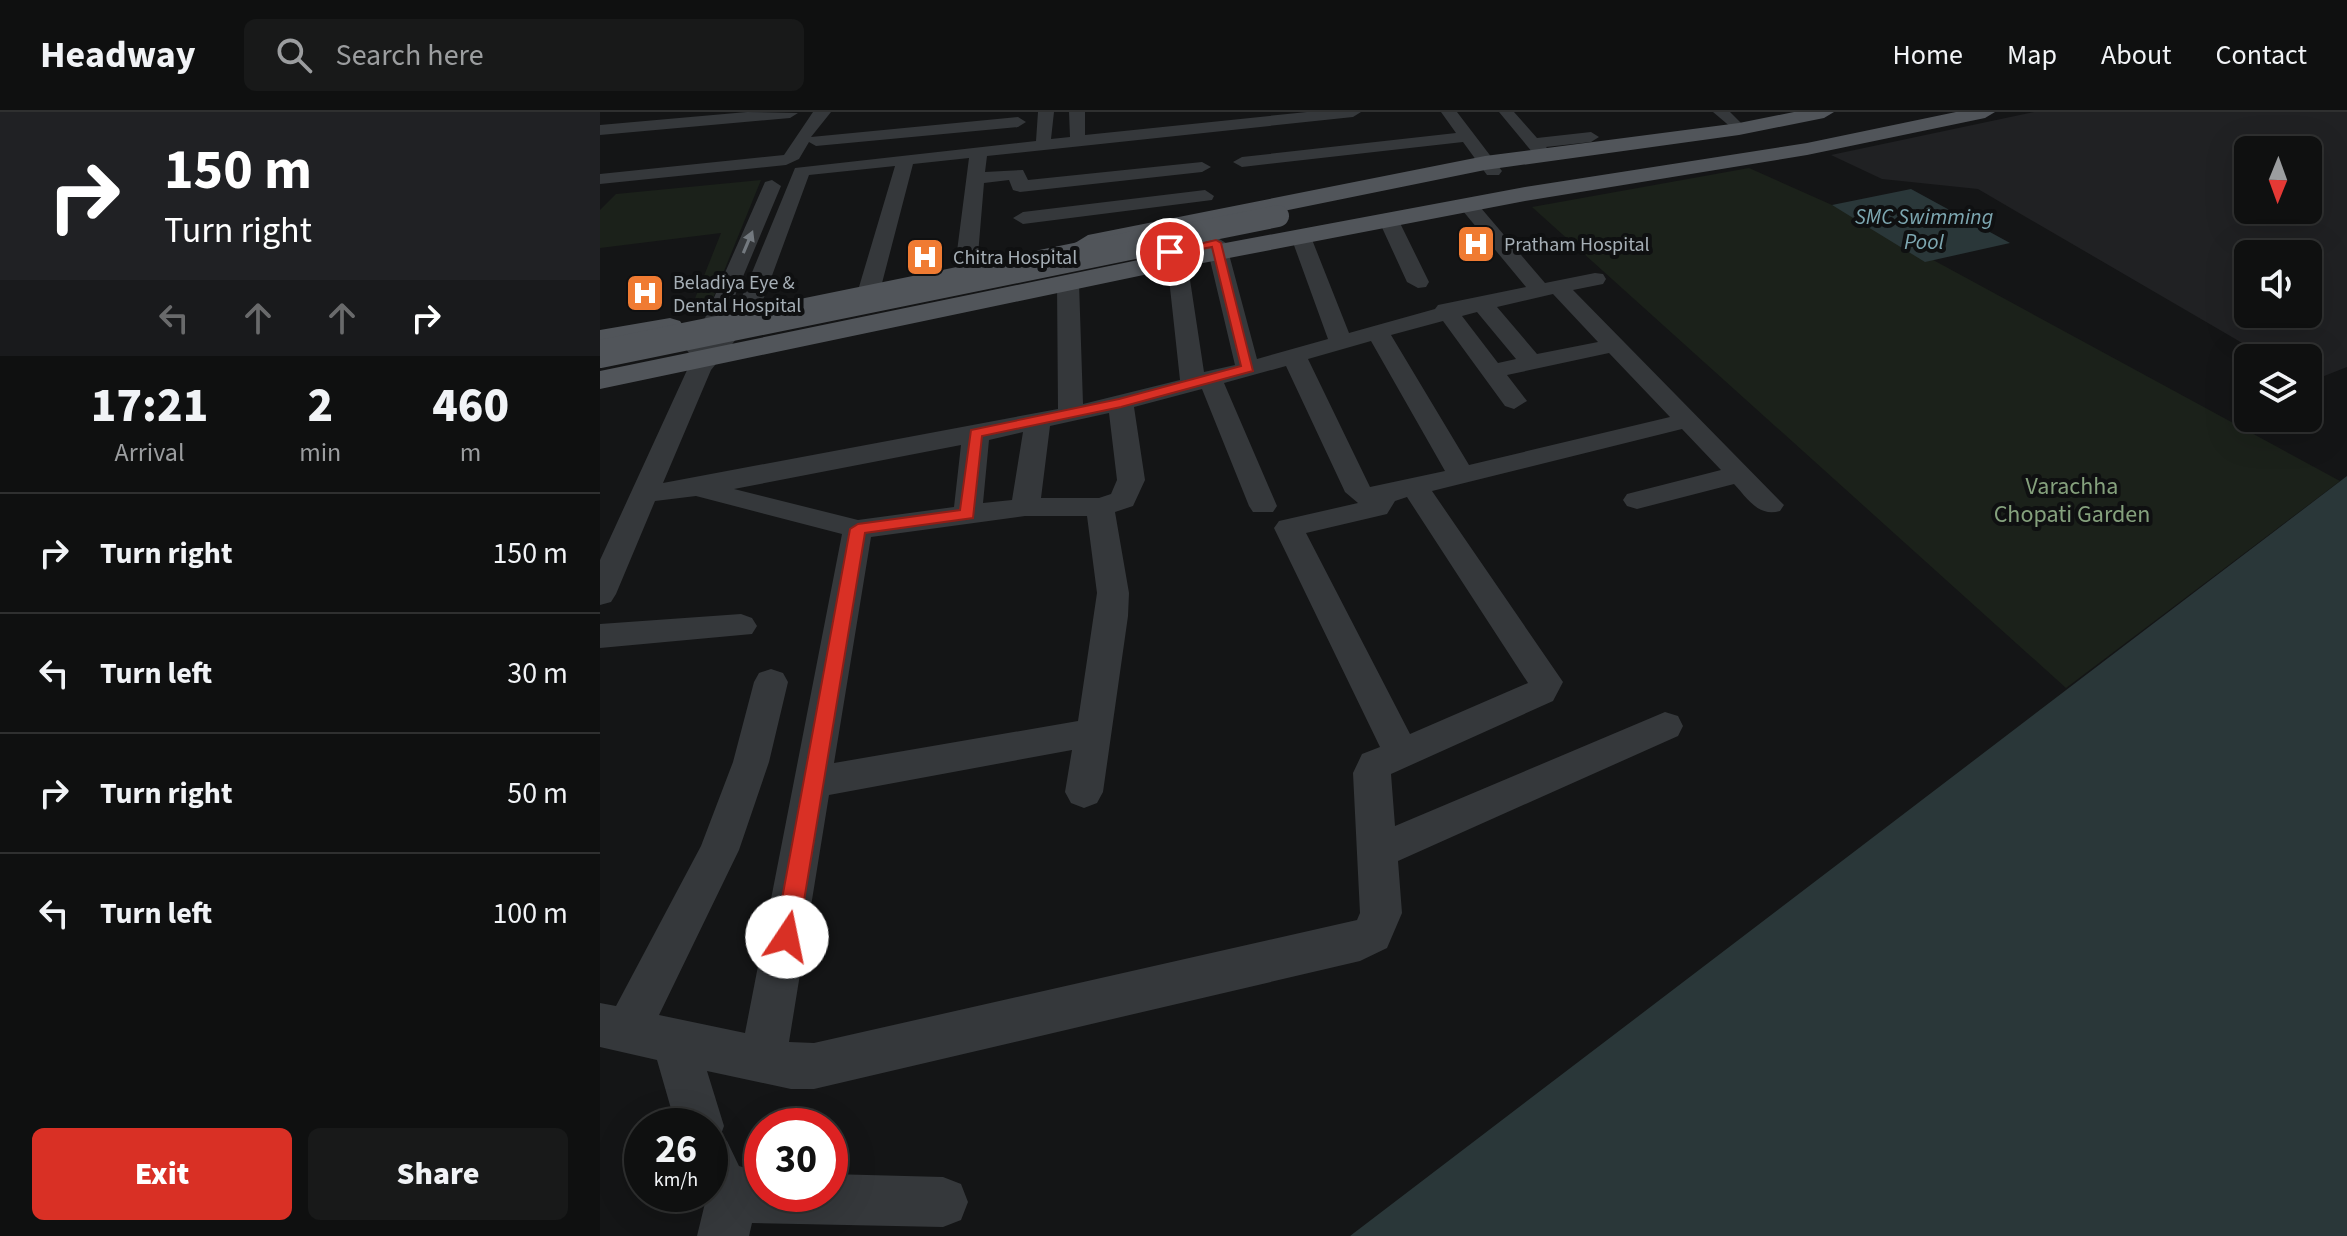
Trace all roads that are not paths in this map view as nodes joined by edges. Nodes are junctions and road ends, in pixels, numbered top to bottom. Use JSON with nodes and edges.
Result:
{"nodes":[{"id":1,"x":640,"y":112,"type":"edge"},
{"id":2,"x":790,"y":112,"type":"edge"},
{"id":3,"x":844,"y":112,"type":"edge"},
{"id":4,"x":966,"y":112,"type":"edge"},
{"id":5,"x":1046,"y":112,"type":"edge"},
{"id":6,"x":1077,"y":112,"type":"edge"},
{"id":7,"x":1280,"y":112,"type":"edge"},
{"id":8,"x":1353,"y":112,"type":"edge"},
{"id":9,"x":1824,"y":112,"type":"edge"},
{"id":10,"x":1902,"y":112,"type":"edge"},
{"id":11,"x":1944,"y":112,"type":"edge"},
{"id":12,"x":1985,"y":112,"type":"edge"},
{"id":13,"x":1506,"y":113,"type":"edge"},
{"id":14,"x":1452,"y":115,"type":"edge"},
{"id":15,"x":1851,"y":115,"type":"edge"},
{"id":16,"x":600,"y":116,"type":"edge"},
{"id":17,"x":1191,"y":117,"type":"edge"},
{"id":18,"x":824,"y":118,"type":"edge"},
{"id":19,"x":1745,"y":119,"type":"edge"},
{"id":20,"x":1575,"y":120,"type":"dead end"},
{"id":21,"x":1018,"y":122,"type":"dead end"},
{"id":22,"x":1224,"y":128,"type":"junction"},
{"id":23,"x":600,"y":130,"type":"edge"},
{"id":24,"x":1077,"y":135,"type":"junction"},
{"id":25,"x":1466,"y":137,"type":"junction"},
{"id":26,"x":1043,"y":139,"type":"junction"},
{"id":27,"x":1267,"y":139,"type":"dead end"},
{"id":28,"x":1595,"y":142,"type":"junction"},
{"id":29,"x":600,"y":146,"type":"edge"},
{"id":30,"x":1379,"y":147,"type":"junction"},
{"id":31,"x":1539,"y":149,"type":"junction"},
{"id":32,"x":978,"y":153,"type":"junction"},
{"id":33,"x":905,"y":161,"type":"junction"},
{"id":34,"x":796,"y":162,"type":"junction"},
{"id":35,"x":600,"y":163,"type":"edge"},
{"id":36,"x":1499,"y":166,"type":"junction"},
{"id":37,"x":975,"y":178,"type":"junction"},
{"id":38,"x":600,"y":179,"type":"edge"},
{"id":39,"x":600,"y":189,"type":"edge"},
{"id":40,"x":1336,"y":198,"type":"junction"},
{"id":41,"x":1401,"y":204,"type":"junction"},
{"id":42,"x":1468,"y":205,"type":"junction"},
{"id":43,"x":1211,"y":206,"type":"junction"},
{"id":44,"x":1023,"y":218,"type":"dead end"},
{"id":45,"x":1301,"y":237,"type":"junction"},
{"id":46,"x":1218,"y":248,"type":"junction"},
{"id":47,"x":1173,"y":256,"type":"junction"},
{"id":48,"x":966,"y":267,"type":"junction"},
{"id":49,"x":1595,"y":279,"type":"dead end"},
{"id":50,"x":1418,"y":282,"type":"dead end"},
{"id":51,"x":1068,"y":283,"type":"junction"},
{"id":52,"x":870,"y":287,"type":"junction"},
{"id":53,"x":1549,"y":288,"type":"junction"},
{"id":54,"x":1481,"y":302,"type":"junction"},
{"id":55,"x":1446,"y":310,"type":"junction"},
{"id":56,"x":748,"y":311,"type":"junction"},
{"id":57,"x":716,"y":318,"type":"junction"},
{"id":58,"x":1376,"y":330,"type":"junction"},
{"id":59,"x":600,"y":339,"type":"edge"},
{"id":60,"x":1340,"y":341,"type":"junction"},
{"id":61,"x":1615,"y":345,"type":"junction"},
{"id":62,"x":600,"y":354,"type":"edge"},
{"id":63,"x":1294,"y":356,"type":"junction"},
{"id":64,"x":700,"y":362,"type":"junction"},
{"id":65,"x":1532,"y":363,"type":"junction"},
{"id":66,"x":1248,"y":369,"type":"junction"},
{"id":67,"x":600,"y":370,"type":"edge"},
{"id":68,"x":1492,"y":371,"type":"junction"},
{"id":69,"x":600,"y":380,"type":"edge"},
{"id":70,"x":1202,"y":381,"type":"junction"},
{"id":71,"x":1514,"y":401,"type":"dead end"},
{"id":72,"x":1121,"y":403,"type":"junction"},
{"id":73,"x":1071,"y":414,"type":"junction"},
{"id":74,"x":1038,"y":420,"type":"junction"},
{"id":75,"x":1688,"y":420,"type":"junction"},
{"id":76,"x":976,"y":433,"type":"junction"},
{"id":77,"x":1740,"y":474,"type":"junction"},
{"id":78,"x":1463,"y":478,"type":"junction"},
{"id":79,"x":690,"y":489,"type":"junction"},
{"id":80,"x":1399,"y":493,"type":"junction"},
{"id":81,"x":642,"y":494,"type":"junction"},
{"id":82,"x":1637,"y":500,"type":"dead end"},
{"id":83,"x":1770,"y":505,"type":"dead end"},
{"id":84,"x":1263,"y":506,"type":"dead end"},
{"id":85,"x":1025,"y":507,"type":"junction"},
{"id":86,"x":1100,"y":507,"type":"junction"},
{"id":87,"x":968,"y":514,"type":"junction"},
{"id":88,"x":858,"y":529,"type":"junction"},
{"id":89,"x":600,"y":594,"type":"edge"},
{"id":90,"x":741,"y":626,"type":"dead end"},
{"id":91,"x":600,"y":636,"type":"edge"},
{"id":92,"x":771,"y":682,"type":"dead end"},
{"id":93,"x":1665,"y":726,"type":"dead end"},
{"id":94,"x":1094,"y":732,"type":"junction"},
{"id":95,"x":1401,"y":753,"type":"junction"},
{"id":96,"x":816,"y":782,"type":"junction"},
{"id":97,"x":1084,"y":792,"type":"dead end"},
{"id":98,"x":1379,"y":851,"type":"junction"},
{"id":99,"x":613,"y":1028,"type":"edge"},
{"id":100,"x":675,"y":1041,"type":"junction"},
{"id":101,"x":763,"y":1060,"type":"junction"},
{"id":102,"x":695,"y":1108,"type":"edge"},
{"id":103,"x":728,"y":1196,"type":"edge"},
{"id":104,"x":943,"y":1202,"type":"dead end"}],
"edges":[{"from":1,"to":16,"type":"street"},
{"from":2,"to":23,"type":"street"},
{"from":2,"to":29,"type":"street"},
{"from":3,"to":18,"type":"street"},
{"from":4,"to":18,"type":"street"},
{"from":5,"to":26,"type":"street"},
{"from":6,"to":24,"type":"street"},
{"from":7,"to":17,"type":"street"},
{"from":8,"to":22,"type":"street"},
{"from":9,"to":19,"type":"main road"},
{"from":10,"to":41,"type":"main road"},
{"from":11,"to":41,"type":"main road"},
{"from":12,"to":42,"type":"main road"},
{"from":13,"to":31,"type":"street"},
{"from":14,"to":25,"type":"street"},
{"from":14,"to":36,"type":"street"},
{"from":15,"to":36,"type":"main road"},
{"from":15,"to":41,"type":"main road"},
{"from":17,"to":24,"type":"street"},
{"from":18,"to":34,"type":"street"},
{"from":18,"to":34,"type":"street"},
{"from":19,"to":28,"type":"main road"},
{"from":20,"to":28,"type":"street"},
{"from":21,"to":34,"type":"street"},
{"from":22,"to":30,"type":"street"},
{"from":22,"to":32,"type":"street"},
{"from":24,"to":26,"type":"street"},
{"from":25,"to":30,"type":"street"},
{"from":25,"to":36,"type":"street"},
{"from":26,"to":34,"type":"street"},
{"from":27,"to":30,"type":"street"},
{"from":28,"to":31,"type":"main road"},
{"from":31,"to":36,"type":"main road"},
{"from":32,"to":33,"type":"street"},
{"from":32,"to":37,"type":"street"},
{"from":33,"to":34,"type":"street"},
{"from":33,"to":52,"type":"street"},
{"from":34,"to":35,"type":"street"},
{"from":34,"to":38,"type":"street"},
{"from":34,"to":39,"type":"street"},
{"from":34,"to":56,"type":"street"},
{"from":57,"to":34,"type":"street","one_way":true},
{"from":36,"to":40,"type":"main road"},
{"from":36,"to":41,"type":"main road"},
{"from":37,"to":43,"type":"street"},
{"from":37,"to":48,"type":"street"},
{"from":40,"to":41,"type":"main road"},
{"from":40,"to":43,"type":"main road"},
{"from":40,"to":62,"type":"main road","bridge":true},
{"from":41,"to":42,"type":"main road"},
{"from":41,"to":45,"type":"main road"},
{"from":41,"to":46,"type":"main road"},
{"from":41,"to":50,"type":"street"},
{"from":42,"to":53,"type":"street"},
{"from":43,"to":44,"type":"street"},
{"from":43,"to":48,"type":"main road"},
{"from":45,"to":46,"type":"main road"},
{"from":45,"to":60,"type":"street"},
{"from":46,"to":47,"type":"main road"},
{"from":46,"to":66,"type":"street"},
{"from":47,"to":51,"type":"main road"},
{"from":47,"to":67,"type":"main road"},
{"from":47,"to":70,"type":"street"},
{"from":48,"to":52,"type":"main road"},
{"from":49,"to":53,"type":"street"},
{"from":51,"to":64,"type":"main road"},
{"from":51,"to":73,"type":"street"},
{"from":52,"to":56,"type":"main road"},
{"from":53,"to":54,"type":"street"},
{"from":53,"to":61,"type":"street"},
{"from":54,"to":55,"type":"street"},
{"from":54,"to":65,"type":"street"},
{"from":55,"to":58,"type":"street"},
{"from":55,"to":68,"type":"street"},
{"from":56,"to":57,"type":"main road"},
{"from":56,"to":64,"type":"street"},
{"from":57,"to":59,"type":"main road"},
{"from":57,"to":64,"type":"street"},
{"from":58,"to":60,"type":"street"},
{"from":58,"to":78,"type":"street"},
{"from":60,"to":63,"type":"street"},
{"from":61,"to":65,"type":"street"},
{"from":61,"to":75,"type":"street"},
{"from":63,"to":66,"type":"street"},
{"from":63,"to":80,"type":"street"},
{"from":64,"to":69,"type":"main road"},
{"from":64,"to":81,"type":"street"},
{"from":65,"to":68,"type":"street"},
{"from":66,"to":70,"type":"street"},
{"from":68,"to":71,"type":"street"},
{"from":70,"to":72,"type":"street"},
{"from":70,"to":84,"type":"street"},
{"from":72,"to":73,"type":"street"},
{"from":72,"to":86,"type":"street"},
{"from":73,"to":74,"type":"street"},
{"from":74,"to":76,"type":"street"},
{"from":74,"to":85,"type":"street"},
{"from":75,"to":77,"type":"street"},
{"from":75,"to":78,"type":"street"},
{"from":76,"to":79,"type":"street"},
{"from":76,"to":87,"type":"street"},
{"from":77,"to":82,"type":"street"},
{"from":77,"to":83,"type":"street"},
{"from":78,"to":80,"type":"street"},
{"from":79,"to":81,"type":"street"},
{"from":79,"to":88,"type":"street"},
{"from":80,"to":95,"type":"street"},
{"from":80,"to":95,"type":"street"},
{"from":81,"to":89,"type":"street"},
{"from":85,"to":86,"type":"street"},
{"from":85,"to":87,"type":"street"},
{"from":86,"to":94,"type":"street"},
{"from":87,"to":88,"type":"street"},
{"from":88,"to":96,"type":"street"},
{"from":90,"to":91,"type":"street"},
{"from":92,"to":99,"type":"street"},
{"from":93,"to":98,"type":"street"},
{"from":94,"to":96,"type":"street"},
{"from":94,"to":97,"type":"street"},
{"from":95,"to":98,"type":"street"},
{"from":96,"to":101,"type":"street"},
{"from":98,"to":101,"type":"street"},
{"from":99,"to":100,"type":"street"},
{"from":100,"to":101,"type":"street"},
{"from":100,"to":102,"type":"street"},
{"from":103,"to":104,"type":"street"}]}
